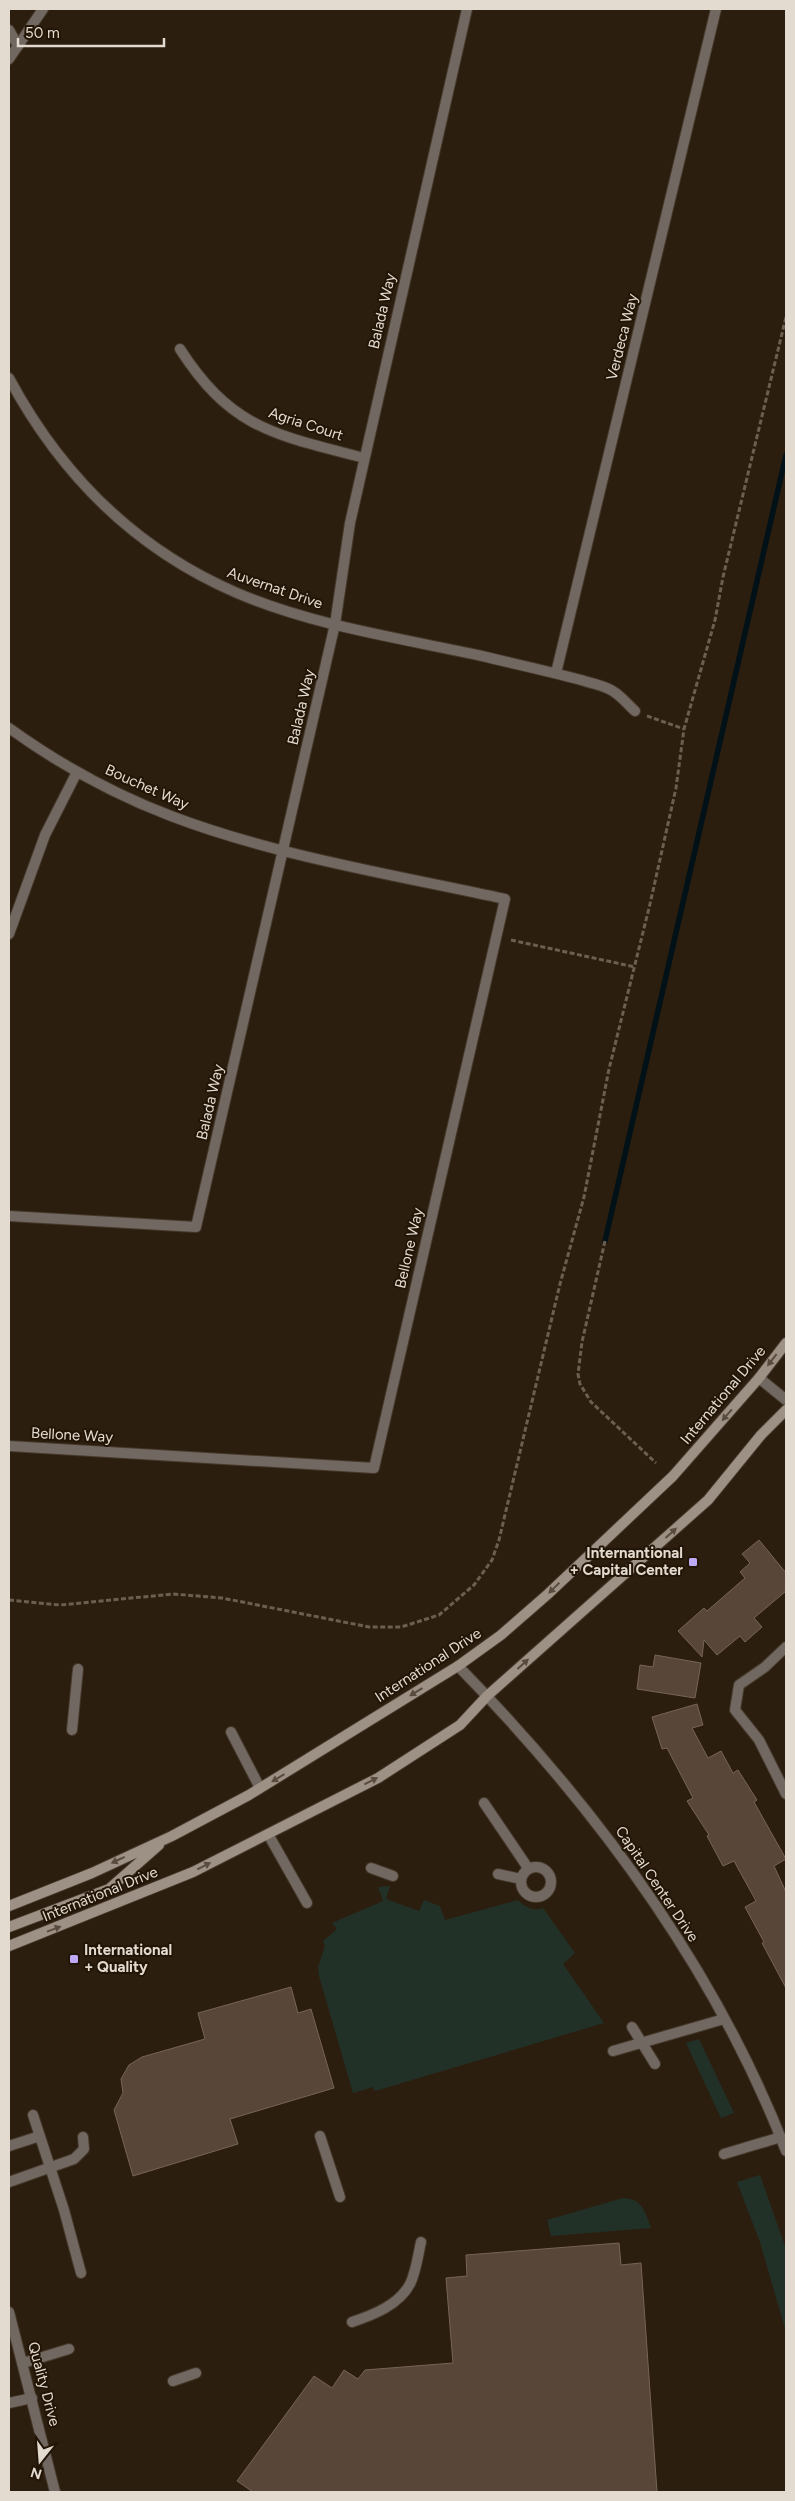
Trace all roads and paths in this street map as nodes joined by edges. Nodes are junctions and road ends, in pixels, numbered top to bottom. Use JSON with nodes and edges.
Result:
{"nodes":[{"id":1,"x":44,"y":9,"type":"edge"},
{"id":2,"x":467,"y":9,"type":"edge"},
{"id":3,"x":716,"y":9,"type":"edge"},
{"id":4,"x":9,"y":30,"type":"edge"},
{"id":5,"x":18,"y":46,"type":"junction"},
{"id":6,"x":9,"y":59,"type":"edge"},
{"id":7,"x":786,"y":317,"type":"edge"},
{"id":8,"x":180,"y":349,"type":"dead end"},
{"id":9,"x":9,"y":378,"type":"edge"},
{"id":10,"x":364,"y":458,"type":"junction"},
{"id":11,"x":335,"y":624,"type":"junction"},
{"id":12,"x":556,"y":673,"type":"junction"},
{"id":13,"x":635,"y":711,"type":"joint"},
{"id":14,"x":9,"y":728,"type":"edge"},
{"id":15,"x":684,"y":729,"type":"junction"},
{"id":16,"x":77,"y":772,"type":"junction"},
{"id":17,"x":284,"y":850,"type":"junction"},
{"id":18,"x":9,"y":934,"type":"edge"},
{"id":19,"x":496,"y":937,"type":"junction"},
{"id":20,"x":634,"y":967,"type":"junction"},
{"id":21,"x":9,"y":1216,"type":"edge"},
{"id":22,"x":605,"y":1241,"type":"dead end"},
{"id":23,"x":786,"y":1343,"type":"edge"},
{"id":24,"x":759,"y":1378,"type":"junction"},
{"id":25,"x":786,"y":1400,"type":"edge"},
{"id":26,"x":786,"y":1410,"type":"edge"},
{"id":27,"x":9,"y":1446,"type":"edge"},
{"id":28,"x":656,"y":1463,"type":"dead end"},
{"id":29,"x":9,"y":1600,"type":"edge"},
{"id":30,"x":786,"y":1648,"type":"edge"},
{"id":31,"x":458,"y":1666,"type":"junction"},
{"id":32,"x":78,"y":1670,"type":"dead end"},
{"id":33,"x":487,"y":1696,"type":"junction"},
{"id":34,"x":72,"y":1730,"type":"dead end"},
{"id":35,"x":232,"y":1732,"type":"dead end"},
{"id":36,"x":260,"y":1788,"type":"junction"},
{"id":37,"x":786,"y":1794,"type":"edge"},
{"id":38,"x":484,"y":1803,"type":"dead end"},
{"id":39,"x":268,"y":1834,"type":"junction"},
{"id":40,"x":172,"y":1836,"type":"junction"},
{"id":41,"x":371,"y":1868,"type":"dead end"},
{"id":42,"x":528,"y":1868,"type":"junction"},
{"id":43,"x":498,"y":1874,"type":"dead end"},
{"id":44,"x":393,"y":1876,"type":"dead end"},
{"id":45,"x":521,"y":1879,"type":"junction"},
{"id":46,"x":307,"y":1903,"type":"dead end"},
{"id":47,"x":9,"y":1906,"type":"edge"},
{"id":48,"x":9,"y":1927,"type":"edge"},
{"id":49,"x":9,"y":1946,"type":"edge"},
{"id":50,"x":724,"y":2019,"type":"junction"},
{"id":51,"x":632,"y":2027,"type":"dead end"},
{"id":52,"x":643,"y":2042,"type":"junction"},
{"id":53,"x":613,"y":2051,"type":"dead end"},
{"id":54,"x":654,"y":2064,"type":"dead end"},
{"id":55,"x":33,"y":2115,"type":"dead end"},
{"id":56,"x":40,"y":2136,"type":"junction"},
{"id":57,"x":320,"y":2136,"type":"dead end"},
{"id":58,"x":84,"y":2137,"type":"dead end"},
{"id":59,"x":781,"y":2137,"type":"junction"},
{"id":60,"x":9,"y":2146,"type":"edge"},
{"id":61,"x":786,"y":2150,"type":"edge"},
{"id":62,"x":724,"y":2154,"type":"dead end"},
{"id":63,"x":50,"y":2167,"type":"junction"},
{"id":64,"x":9,"y":2182,"type":"edge"},
{"id":65,"x":340,"y":2197,"type":"dead end"},
{"id":66,"x":421,"y":2242,"type":"dead end"},
{"id":67,"x":81,"y":2273,"type":"dead end"},
{"id":68,"x":9,"y":2312,"type":"edge"},
{"id":69,"x":352,"y":2322,"type":"dead end"},
{"id":70,"x":69,"y":2349,"type":"dead end"},
{"id":71,"x":23,"y":2363,"type":"junction"},
{"id":72,"x":196,"y":2373,"type":"dead end"},
{"id":73,"x":173,"y":2381,"type":"dead end"},
{"id":74,"x":32,"y":2398,"type":"junction"},
{"id":75,"x":9,"y":2403,"type":"edge"},
{"id":76,"x":55,"y":2492,"type":"edge"}],
"edges":[{"from":1,"to":5,"type":"street"},
{"from":2,"to":10,"type":"street","name":"Balada Way"},
{"from":3,"to":12,"type":"street","name":"Verdeca Way"},
{"from":4,"to":5,"type":"street"},
{"from":5,"to":6,"type":"street"},
{"from":7,"to":15,"type":"path"},
{"from":8,"to":10,"type":"street","name":"Agria Court"},
{"from":9,"to":11,"type":"street","name":"Auvernat Drive"},
{"from":10,"to":11,"type":"street","name":"Balada Way"},
{"from":11,"to":12,"type":"street","name":"Auvernat Drive"},
{"from":11,"to":17,"type":"street","name":"Balada Way"},
{"from":12,"to":13,"type":"street","name":"Auvernat Drive"},
{"from":13,"to":15,"type":"path"},
{"from":14,"to":16,"type":"street","name":"Bouchet Way"},
{"from":15,"to":20,"type":"path"},
{"from":16,"to":17,"type":"street","name":"Bouchet Way"},
{"from":16,"to":18,"type":"street"},
{"from":17,"to":19,"type":"street","name":"Bellone Way"},
{"from":17,"to":21,"type":"street","name":"Balada Way"},
{"from":19,"to":20,"type":"path"},
{"from":19,"to":27,"type":"street","name":"Bellone Way"},
{"from":20,"to":29,"type":"path"},
{"from":22,"to":28,"type":"path"},
{"from":23,"to":24,"type":"main road","name":"International Drive","one_way":true},
{"from":24,"to":25,"type":"street"},
{"from":24,"to":31,"type":"main road","name":"International Drive","one_way":true},
{"from":33,"to":26,"type":"main road","name":"International Drive","one_way":true},
{"from":30,"to":37,"type":"street"},
{"from":31,"to":33,"type":"street","name":"Capital Center Drive"},
{"from":31,"to":36,"type":"main road","name":"International Drive","one_way":true},
{"from":32,"to":34,"type":"street"},
{"from":39,"to":33,"type":"main road","name":"International Drive","one_way":true},
{"from":33,"to":50,"type":"street","name":"Capital Center Drive"},
{"from":35,"to":36,"type":"street"},
{"from":36,"to":40,"type":"main road","name":"International Drive"},
{"from":38,"to":42,"type":"street"},
{"from":39,"to":46,"type":"street"},
{"from":49,"to":39,"type":"main road","name":"International Drive","one_way":true},
{"from":40,"to":47,"type":"main road","name":"International Drive","one_way":true},
{"from":40,"to":48,"type":"main road"},
{"from":41,"to":44,"type":"street"},
{"from":42,"to":45,"type":"street"},
{"from":42,"to":45,"type":"street"},
{"from":43,"to":45,"type":"street"},
{"from":50,"to":52,"type":"street"},
{"from":50,"to":59,"type":"street","name":"Capital Center Drive"},
{"from":51,"to":52,"type":"street"},
{"from":52,"to":53,"type":"street"},
{"from":52,"to":54,"type":"street"},
{"from":55,"to":56,"type":"street"},
{"from":56,"to":60,"type":"street"},
{"from":56,"to":63,"type":"street"},
{"from":57,"to":65,"type":"street"},
{"from":58,"to":63,"type":"street"},
{"from":59,"to":61,"type":"street","name":"Capital Center Drive"},
{"from":59,"to":62,"type":"street"},
{"from":63,"to":64,"type":"street"},
{"from":63,"to":67,"type":"street"},
{"from":66,"to":69,"type":"street"},
{"from":68,"to":71,"type":"street","name":"Quality Drive"},
{"from":70,"to":71,"type":"street"},
{"from":71,"to":74,"type":"street","name":"Quality Drive"},
{"from":72,"to":73,"type":"street"},
{"from":74,"to":75,"type":"street"},
{"from":74,"to":76,"type":"street","name":"Quality Drive"}]}
